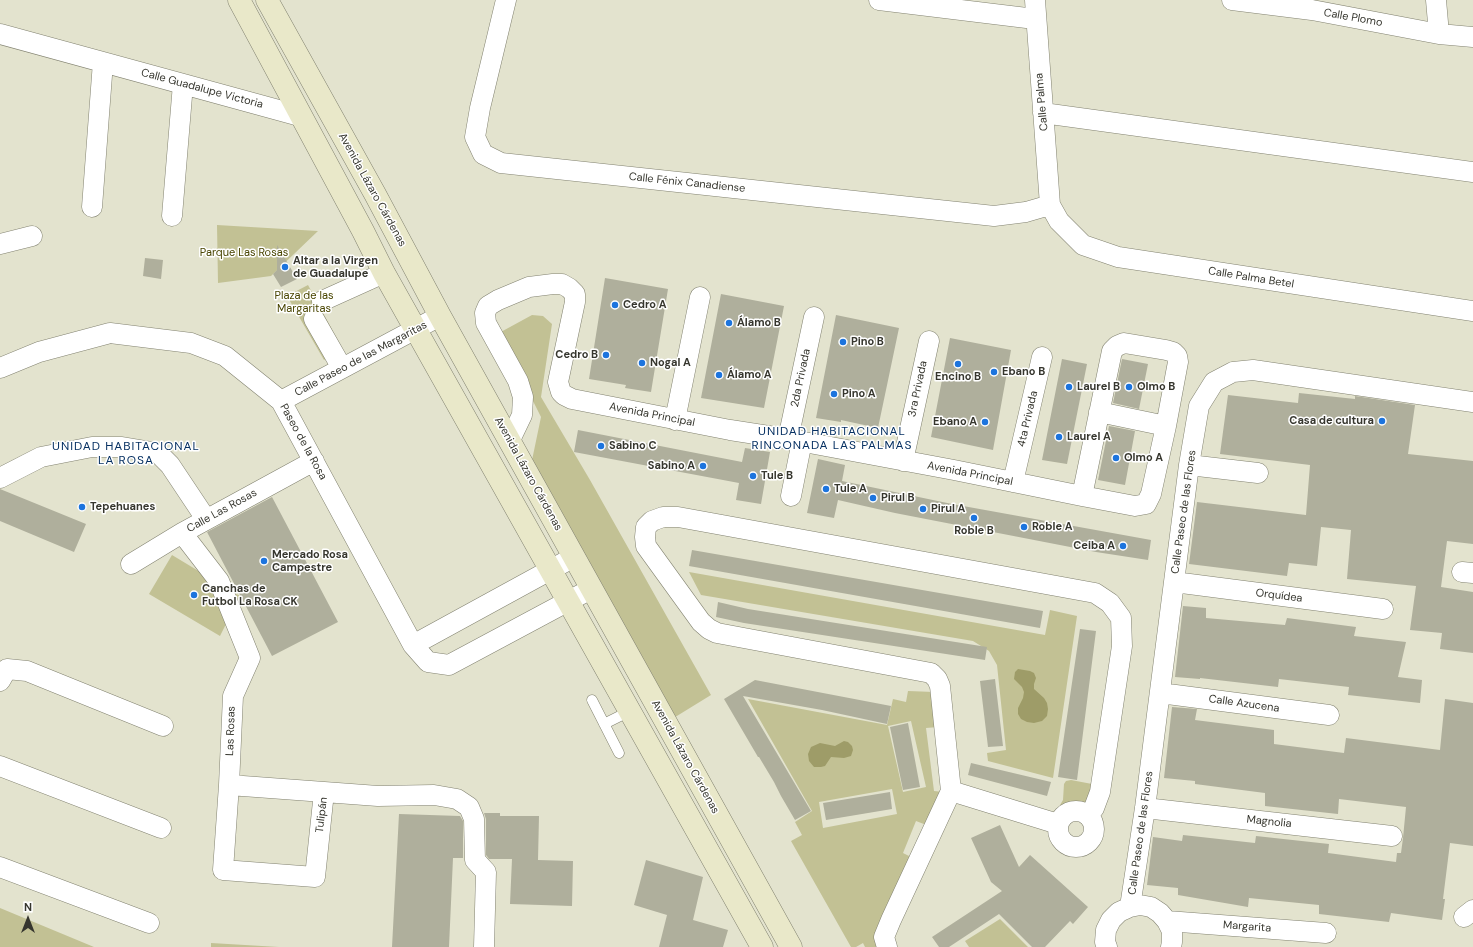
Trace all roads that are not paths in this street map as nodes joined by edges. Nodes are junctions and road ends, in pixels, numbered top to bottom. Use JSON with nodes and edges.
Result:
{"nodes":[{"id":1,"x":239,"y":0,"type":"edge"},
{"id":2,"x":267,"y":0,"type":"edge"},
{"id":3,"x":506,"y":0,"type":"edge"},
{"id":4,"x":880,"y":0,"type":"edge"},
{"id":5,"x":1232,"y":0,"type":"edge"},
{"id":6,"x":1436,"y":0,"type":"edge"},
{"id":7,"x":1312,"y":5,"type":"edge"},
{"id":8,"x":1035,"y":10,"type":"edge"},
{"id":9,"x":0,"y":34,"type":"edge"},
{"id":10,"x":1440,"y":34,"type":"junction"},
{"id":11,"x":1473,"y":37,"type":"edge"},
{"id":12,"x":103,"y":62,"type":"junction"},
{"id":13,"x":183,"y":84,"type":"junction"},
{"id":14,"x":1043,"y":113,"type":"junction"},
{"id":15,"x":300,"y":116,"type":"junction"},
{"id":16,"x":1473,"y":172,"type":"edge"},
{"id":17,"x":1050,"y":205,"type":"junction"},
{"id":18,"x":92,"y":207,"type":"dead end"},
{"id":19,"x":172,"y":216,"type":"dead end"},
{"id":20,"x":32,"y":236,"type":"dead end"},
{"id":21,"x":0,"y":244,"type":"edge"},
{"id":22,"x":384,"y":273,"type":"junction"},
{"id":23,"x":700,"y":297,"type":"dead end"},
{"id":24,"x":1473,"y":312,"type":"edge"},
{"id":25,"x":440,"y":316,"type":"junction"},
{"id":26,"x":814,"y":317,"type":"dead end"},
{"id":27,"x":416,"y":329,"type":"junction"},
{"id":28,"x":928,"y":341,"type":"dead end"},
{"id":29,"x":1042,"y":357,"type":"dead end"},
{"id":30,"x":0,"y":368,"type":"edge"},
{"id":31,"x":342,"y":368,"type":"junction"},
{"id":32,"x":281,"y":401,"type":"junction"},
{"id":33,"x":1473,"y":402,"type":"edge"},
{"id":34,"x":1099,"y":412,"type":"junction"},
{"id":35,"x":675,"y":420,"type":"junction"},
{"id":36,"x":1166,"y":426,"type":"junction"},
{"id":37,"x":510,"y":440,"type":"junction"},
{"id":38,"x":795,"y":440,"type":"junction"},
{"id":39,"x":314,"y":460,"type":"junction"},
{"id":40,"x":903,"y":461,"type":"junction"},
{"id":41,"x":1189,"y":465,"type":"junction"},
{"id":42,"x":1258,"y":473,"type":"dead end"},
{"id":43,"x":0,"y":478,"type":"edge"},
{"id":44,"x":1014,"y":482,"type":"junction"},
{"id":45,"x":791,"y":496,"type":"dead end"},
{"id":46,"x":1082,"y":496,"type":"junction"},
{"id":47,"x":206,"y":519,"type":"junction"},
{"id":48,"x":182,"y":533,"type":"junction"},
{"id":49,"x":574,"y":557,"type":"junction"},
{"id":50,"x":131,"y":564,"type":"dead end"},
{"id":51,"x":551,"y":570,"type":"junction"},
{"id":52,"x":1174,"y":582,"type":"junction"},
{"id":53,"x":591,"y":588,"type":"junction"},
{"id":54,"x":568,"y":601,"type":"junction"},
{"id":55,"x":1383,"y":609,"type":"dead end"},
{"id":56,"x":413,"y":645,"type":"junction"},
{"id":57,"x":0,"y":681,"type":"edge"},
{"id":58,"x":1160,"y":693,"type":"junction"},
{"id":59,"x":592,"y":700,"type":"dead end"},
{"id":60,"x":630,"y":711,"type":"junction"},
{"id":61,"x":1329,"y":715,"type":"dead end"},
{"id":62,"x":604,"y":724,"type":"junction"},
{"id":63,"x":163,"y":726,"type":"dead end"},
{"id":64,"x":619,"y":752,"type":"dead end"},
{"id":65,"x":0,"y":766,"type":"edge"},
{"id":66,"x":229,"y":785,"type":"junction"},
{"id":67,"x":951,"y":791,"type":"junction"},
{"id":68,"x":324,"y":792,"type":"junction"},
{"id":69,"x":1145,"y":808,"type":"junction"},
{"id":70,"x":1089,"y":815,"type":"junction"},
{"id":71,"x":1058,"y":824,"type":"junction"},
{"id":72,"x":161,"y":828,"type":"dead end"},
{"id":73,"x":1392,"y":836,"type":"dead end"},
{"id":74,"x":0,"y":867,"type":"edge"},
{"id":75,"x":1130,"y":907,"type":"junction"},
{"id":76,"x":1167,"y":921,"type":"junction"},
{"id":77,"x":149,"y":923,"type":"dead end"},
{"id":78,"x":1326,"y":933,"type":"dead end"},
{"id":79,"x":484,"y":947,"type":"edge"},
{"id":80,"x":762,"y":947,"type":"edge"},
{"id":81,"x":791,"y":947,"type":"edge"},
{"id":82,"x":888,"y":947,"type":"edge"},
{"id":83,"x":1107,"y":947,"type":"edge"},
{"id":84,"x":1171,"y":947,"type":"edge"}],
"edges":[{"from":1,"to":15,"type":"main road"},
{"from":2,"to":25,"type":"main road","name":"Avenida Lázaro Cárdenas"},
{"from":3,"to":17,"type":"street","name":"Calle Fénix Canadiense"},
{"from":4,"to":8,"type":"street"},
{"from":5,"to":7,"type":"street","name":"Calle Plomo"},
{"from":6,"to":10,"type":"street"},
{"from":7,"to":10,"type":"street","name":"Calle Plomo"},
{"from":8,"to":14,"type":"street","name":"Calle Palma"},
{"from":9,"to":12,"type":"street","name":"Calle Guadalupe Victoria"},
{"from":10,"to":11,"type":"street","name":"Calle Plomo"},
{"from":12,"to":13,"type":"street","name":"Calle Guadalupe Victoria"},
{"from":12,"to":18,"type":"street"},
{"from":13,"to":15,"type":"street","name":"Calle Guadalupe Victoria"},
{"from":13,"to":19,"type":"street"},
{"from":14,"to":16,"type":"street"},
{"from":14,"to":17,"type":"street","name":"Calle Palma"},
{"from":15,"to":22,"type":"main road"},
{"from":17,"to":24,"type":"street","name":"Calle Palma Betel"},
{"from":20,"to":21,"type":"street"},
{"from":22,"to":27,"type":"main road"},
{"from":22,"to":31,"type":"street"},
{"from":23,"to":35,"type":"street"},
{"from":25,"to":27,"type":"street","name":"Calle Paseo de las Margaritas"},
{"from":25,"to":37,"type":"main road","name":"Avenida Lázaro Cárdenas"},
{"from":26,"to":38,"type":"street","name":"2da Privada"},
{"from":27,"to":31,"type":"street","name":"Calle Paseo de las Margaritas"},
{"from":27,"to":51,"type":"main road"},
{"from":28,"to":40,"type":"street","name":"3ra Privada"},
{"from":29,"to":44,"type":"street","name":"4ta Privada"},
{"from":30,"to":32,"type":"street","name":"Paseo de la Rosa"},
{"from":31,"to":32,"type":"street","name":"Calle Paseo de las Margaritas"},
{"from":32,"to":39,"type":"street","name":"Paseo de la Rosa"},
{"from":33,"to":41,"type":"street","name":"Calle Paseo de las Flores"},
{"from":34,"to":36,"type":"street"},
{"from":34,"to":36,"type":"street","name":"Avenida Principal"},
{"from":34,"to":46,"type":"street","name":"Avenida Principal"},
{"from":35,"to":37,"type":"street","name":"Avenida Principal"},
{"from":35,"to":38,"type":"street","name":"Avenida Principal"},
{"from":36,"to":46,"type":"street","name":"Avenida Principal"},
{"from":37,"to":49,"type":"main road","name":"Avenida Lázaro Cárdenas"},
{"from":38,"to":40,"type":"street","name":"Avenida Principal"},
{"from":38,"to":45,"type":"street","name":"2da Privada"},
{"from":39,"to":47,"type":"street","name":"Calle Las Rosas"},
{"from":39,"to":56,"type":"street","name":"Paseo de la Rosa"},
{"from":40,"to":44,"type":"street","name":"Avenida Principal"},
{"from":41,"to":42,"type":"street"},
{"from":41,"to":52,"type":"street","name":"Calle Paseo de las Flores"},
{"from":43,"to":47,"type":"street"},
{"from":44,"to":46,"type":"street","name":"Avenida Principal"},
{"from":47,"to":48,"type":"street","name":"Calle Las Rosas"},
{"from":48,"to":50,"type":"street","name":"Calle Las Rosas"},
{"from":48,"to":66,"type":"street","name":"Las Rosas"},
{"from":49,"to":51,"type":"street"},
{"from":49,"to":53,"type":"main road","name":"Avenida Lázaro Cárdenas"},
{"from":51,"to":54,"type":"main road"},
{"from":51,"to":56,"type":"street"},
{"from":52,"to":55,"type":"street","name":"Orquídea"},
{"from":52,"to":58,"type":"street","name":"Calle Paseo de las Flores"},
{"from":53,"to":54,"type":"street","name":"Paseo de la Rosa"},
{"from":53,"to":81,"type":"main road","name":"Avenida Lázaro Cárdenas"},
{"from":54,"to":56,"type":"street","name":"Paseo de la Rosa"},
{"from":54,"to":60,"type":"main road"},
{"from":57,"to":63,"type":"street"},
{"from":58,"to":61,"type":"street","name":"Calle Azucena"},
{"from":58,"to":69,"type":"street","name":"Calle Paseo de las Flores"},
{"from":59,"to":62,"type":"lane"},
{"from":60,"to":62,"type":"lane"},
{"from":60,"to":80,"type":"main road"},
{"from":62,"to":64,"type":"lane"},
{"from":65,"to":72,"type":"street"},
{"from":66,"to":68,"type":"street"},
{"from":66,"to":68,"type":"street","name":"Tulipán"},
{"from":67,"to":70,"type":"street"},
{"from":67,"to":71,"type":"street"},
{"from":67,"to":82,"type":"street"},
{"from":68,"to":79,"type":"street","name":"Tulipán"},
{"from":69,"to":73,"type":"street","name":"Magnolia"},
{"from":69,"to":75,"type":"street","name":"Calle Paseo de las Flores"},
{"from":70,"to":71,"type":"street"},
{"from":70,"to":71,"type":"street"},
{"from":74,"to":77,"type":"street"},
{"from":75,"to":76,"type":"street"},
{"from":75,"to":83,"type":"street"},
{"from":76,"to":78,"type":"street","name":"Margarita"},
{"from":76,"to":84,"type":"street"}]}
